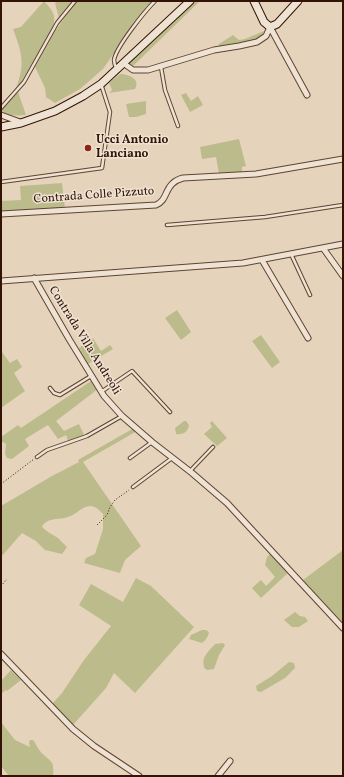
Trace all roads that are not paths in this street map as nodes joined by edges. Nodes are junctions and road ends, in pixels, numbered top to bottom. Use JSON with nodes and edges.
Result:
{"nodes":[{"id":1,"x":75,"y":1,"type":"edge"},
{"id":2,"x":155,"y":1,"type":"edge"},
{"id":3,"x":190,"y":1,"type":"edge"},
{"id":4,"x":254,"y":1,"type":"edge"},
{"id":5,"x":298,"y":1,"type":"edge"},
{"id":6,"x":270,"y":27,"type":"junction"},
{"id":7,"x":123,"y":63,"type":"junction"},
{"id":8,"x":161,"y":67,"type":"junction"},
{"id":9,"x":117,"y":70,"type":"junction"},
{"id":10,"x":101,"y":84,"type":"junction"},
{"id":11,"x":307,"y":95,"type":"dead end"},
{"id":12,"x":1,"y":108,"type":"edge"},
{"id":13,"x":1,"y":115,"type":"edge"},
{"id":14,"x":21,"y":122,"type":"junction"},
{"id":15,"x":178,"y":126,"type":"dead end"},
{"id":16,"x":1,"y":127,"type":"edge"},
{"id":17,"x":343,"y":160,"type":"edge"},
{"id":18,"x":1,"y":182,"type":"edge"},
{"id":19,"x":343,"y":205,"type":"edge"},
{"id":20,"x":1,"y":214,"type":"edge"},
{"id":21,"x":167,"y":225,"type":"dead end"},
{"id":22,"x":343,"y":244,"type":"edge"},
{"id":23,"x":323,"y":248,"type":"junction"},
{"id":24,"x":291,"y":254,"type":"junction"},
{"id":25,"x":262,"y":260,"type":"junction"},
{"id":26,"x":343,"y":276,"type":"edge"},
{"id":27,"x":34,"y":278,"type":"junction"},
{"id":28,"x":1,"y":281,"type":"edge"},
{"id":29,"x":310,"y":295,"type":"dead end"},
{"id":30,"x":308,"y":338,"type":"dead end"},
{"id":31,"x":92,"y":376,"type":"junction"},
{"id":32,"x":50,"y":388,"type":"dead end"},
{"id":33,"x":101,"y":392,"type":"junction"},
{"id":34,"x":170,"y":412,"type":"dead end"},
{"id":35,"x":122,"y":416,"type":"junction"},
{"id":36,"x":152,"y":442,"type":"junction"},
{"id":37,"x":213,"y":447,"type":"dead end"},
{"id":38,"x":37,"y":457,"type":"road end"},
{"id":39,"x":130,"y":458,"type":"dead end"},
{"id":40,"x":172,"y":458,"type":"junction"},
{"id":41,"x":190,"y":471,"type":"junction"},
{"id":42,"x":133,"y":487,"type":"road end"},
{"id":43,"x":343,"y":628,"type":"edge"},
{"id":44,"x":1,"y":654,"type":"edge"},
{"id":45,"x":230,"y":761,"type":"dead end"},
{"id":46,"x":139,"y":776,"type":"edge"},
{"id":47,"x":218,"y":776,"type":"edge"}],
"edges":[{"from":1,"to":12,"type":"lane"},
{"from":2,"to":9,"type":"lane"},
{"from":3,"to":7,"type":"main road"},
{"from":4,"to":6,"type":"main road"},
{"from":5,"to":6,"type":"main road"},
{"from":6,"to":8,"type":"street"},
{"from":6,"to":11,"type":"street"},
{"from":7,"to":8,"type":"street"},
{"from":7,"to":9,"type":"main road"},
{"from":8,"to":15,"type":"lane"},
{"from":9,"to":10,"type":"main road"},
{"from":10,"to":14,"type":"main road"},
{"from":10,"to":18,"type":"lane"},
{"from":13,"to":14,"type":"street"},
{"from":14,"to":16,"type":"main road"},
{"from":17,"to":20,"type":"street","name":"Contrada Colle Pizzuto"},
{"from":19,"to":21,"type":"lane"},
{"from":22,"to":23,"type":"street","name":"Contrada Villa Andreoli"},
{"from":23,"to":24,"type":"street","name":"Contrada Villa Andreoli"},
{"from":23,"to":26,"type":"street"},
{"from":24,"to":25,"type":"street","name":"Contrada Villa Andreoli"},
{"from":24,"to":29,"type":"lane"},
{"from":25,"to":27,"type":"street","name":"Contrada Villa Andreoli"},
{"from":25,"to":30,"type":"street"},
{"from":27,"to":28,"type":"street"},
{"from":27,"to":31,"type":"street","name":"Contrada Villa Andreoli"},
{"from":31,"to":32,"type":"lane"},
{"from":31,"to":33,"type":"street","name":"Contrada Villa Andreoli"},
{"from":33,"to":34,"type":"lane"},
{"from":33,"to":35,"type":"street","name":"Contrada Villa Andreoli"},
{"from":35,"to":36,"type":"street","name":"Contrada Villa Andreoli"},
{"from":35,"to":38,"type":"lane"},
{"from":36,"to":39,"type":"lane"},
{"from":36,"to":40,"type":"street","name":"Contrada Villa Andreoli"},
{"from":37,"to":41,"type":"lane"},
{"from":40,"to":41,"type":"street","name":"Contrada Villa Andreoli"},
{"from":40,"to":42,"type":"lane"},
{"from":41,"to":43,"type":"street","name":"Contrada Villa Andreoli"},
{"from":44,"to":46,"type":"street"},
{"from":45,"to":47,"type":"street"}]}
